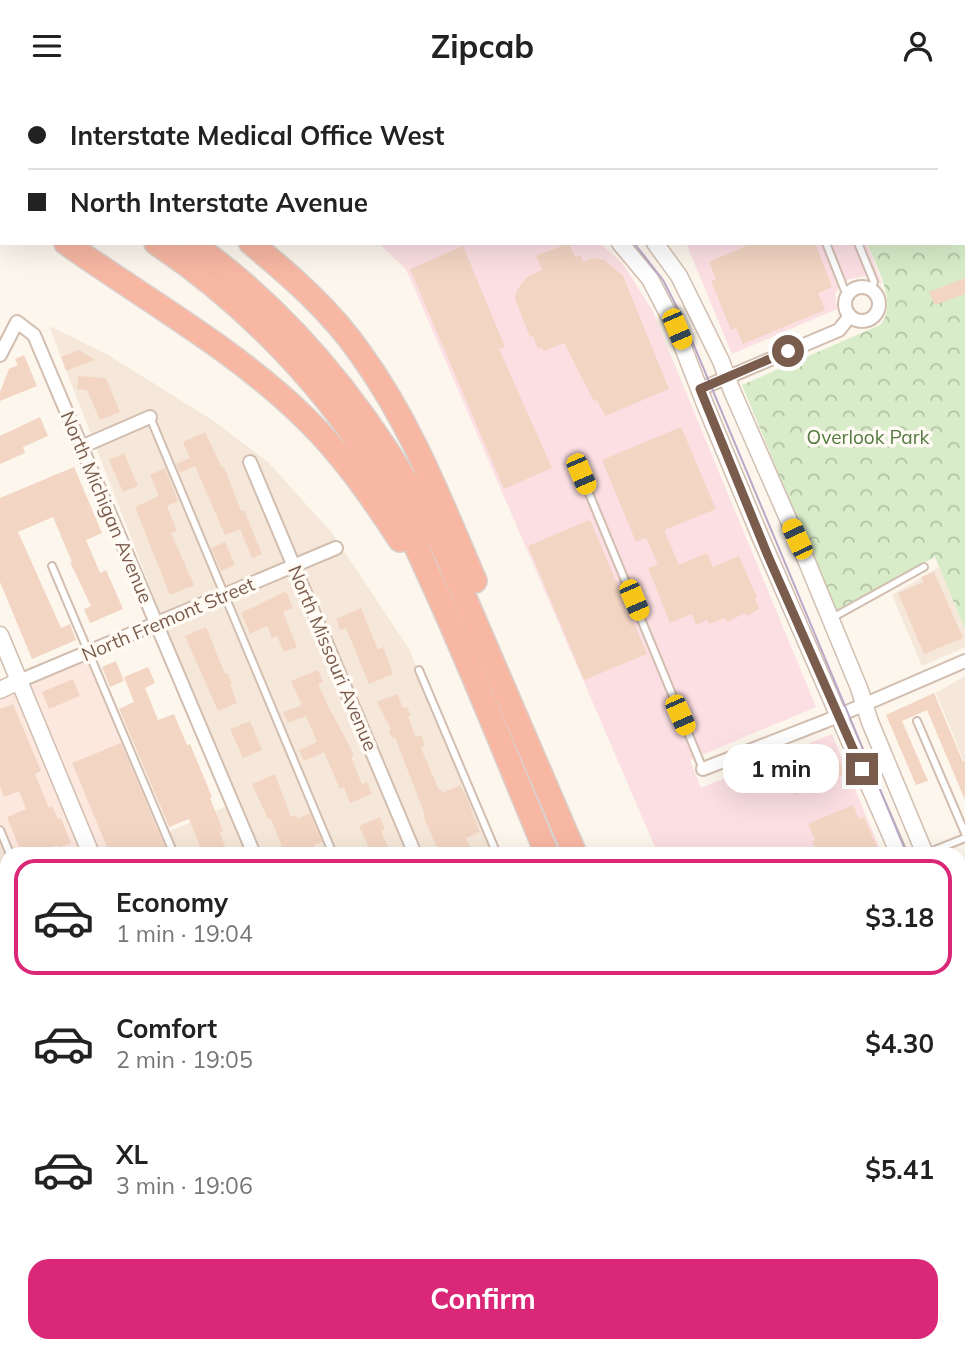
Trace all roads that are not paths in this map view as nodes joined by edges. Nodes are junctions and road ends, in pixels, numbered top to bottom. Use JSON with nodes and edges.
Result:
{"nodes":[{"id":1,"x":69,"y":245,"type":"edge"},
{"id":2,"x":159,"y":245,"type":"edge"},
{"id":3,"x":195,"y":245,"type":"edge"},
{"id":4,"x":254,"y":245,"type":"edge"},
{"id":5,"x":622,"y":245,"type":"edge"},
{"id":6,"x":658,"y":245,"type":"edge"},
{"id":7,"x":826,"y":245,"type":"edge"},
{"id":8,"x":859,"y":245,"type":"edge"},
{"id":9,"x":871,"y":289,"type":"junction"},
{"id":10,"x":847,"y":296,"type":"junction"},
{"id":11,"x":850,"y":316,"type":"junction"},
{"id":12,"x":0,"y":355,"type":"edge"},
{"id":13,"x":727,"y":377,"type":"junction"},
{"id":14,"x":700,"y":389,"type":"junction"},
{"id":15,"x":150,"y":417,"type":"joint"},
{"id":16,"x":82,"y":447,"type":"junction"},
{"id":17,"x":250,"y":463,"type":"dead end"},
{"id":18,"x":581,"y":474,"type":"dead end"},
{"id":19,"x":336,"y":548,"type":"dead end"},
{"id":20,"x":294,"y":565,"type":"junction"},
{"id":21,"x":52,"y":566,"type":"dead end"},
{"id":22,"x":924,"y":567,"type":"dead end"},
{"id":23,"x":225,"y":595,"type":"junction"},
{"id":24,"x":443,"y":606,"type":"junction"},
{"id":25,"x":830,"y":618,"type":"junction"},
{"id":26,"x":157,"y":624,"type":"junction"},
{"id":27,"x":0,"y":635,"type":"edge"},
{"id":28,"x":89,"y":652,"type":"junction"},
{"id":29,"x":965,"y":661,"type":"edge"},
{"id":30,"x":419,"y":670,"type":"dead end"},
{"id":31,"x":19,"y":681,"type":"junction"},
{"id":32,"x":503,"y":684,"type":"junction"},
{"id":33,"x":0,"y":690,"type":"edge"},
{"id":34,"x":864,"y":704,"type":"junction"},
{"id":35,"x":838,"y":716,"type":"junction"},
{"id":36,"x":917,"y":721,"type":"dead end"},
{"id":37,"x":704,"y":769,"type":"joint"},
{"id":38,"x":0,"y":830,"type":"edge"},
{"id":39,"x":965,"y":835,"type":"edge"},
{"id":40,"x":7,"y":847,"type":"edge"},
{"id":41,"x":88,"y":847,"type":"edge"},
{"id":42,"x":171,"y":847,"type":"edge"},
{"id":43,"x":251,"y":847,"type":"edge"},
{"id":44,"x":330,"y":847,"type":"edge"},
{"id":45,"x":412,"y":847,"type":"edge"},
{"id":46,"x":494,"y":847,"type":"edge"},
{"id":47,"x":544,"y":847,"type":"edge"},
{"id":48,"x":572,"y":847,"type":"edge"},
{"id":49,"x":896,"y":847,"type":"edge"},
{"id":50,"x":922,"y":847,"type":"edge"},
{"id":51,"x":940,"y":847,"type":"edge"}],
"edges":[{"from":1,"to":24,"type":"highway"},
{"from":2,"to":24,"type":"highway"},
{"from":3,"to":32,"type":"highway"},
{"from":4,"to":32,"type":"highway"},
{"from":5,"to":14,"type":"street"},
{"from":6,"to":13,"type":"street"},
{"from":7,"to":10,"type":"lane"},
{"from":8,"to":9,"type":"lane"},
{"from":9,"to":10,"type":"street"},
{"from":9,"to":11,"type":"street"},
{"from":10,"to":11,"type":"street"},
{"from":11,"to":13,"type":"street"},
{"from":12,"to":16,"type":"street","name":"North Michigan Avenue"},
{"from":13,"to":14,"type":"street"},
{"from":13,"to":25,"type":"street"},
{"from":14,"to":35,"type":"street"},
{"from":15,"to":16,"type":"street"},
{"from":15,"to":23,"type":"lane"},
{"from":16,"to":26,"type":"street","name":"North Michigan Avenue"},
{"from":17,"to":20,"type":"street","name":"North Missouri Avenue"},
{"from":18,"to":37,"type":"lane"},
{"from":19,"to":20,"type":"street","name":"North Fremont Street"},
{"from":20,"to":23,"type":"street","name":"North Fremont Street"},
{"from":20,"to":45,"type":"street","name":"North Missouri Avenue"},
{"from":21,"to":28,"type":"lane"},
{"from":22,"to":25,"type":"lane"},
{"from":23,"to":26,"type":"street","name":"North Fremont Street"},
{"from":23,"to":44,"type":"lane"},
{"from":24,"to":47,"type":"highway"},
{"from":25,"to":34,"type":"street"},
{"from":26,"to":28,"type":"street","name":"North Fremont Street"},
{"from":26,"to":43,"type":"street","name":"North Michigan Avenue"},
{"from":27,"to":31,"type":"street"},
{"from":28,"to":31,"type":"street","name":"North Fremont Street"},
{"from":28,"to":42,"type":"lane"},
{"from":29,"to":34,"type":"street"},
{"from":30,"to":46,"type":"lane"},
{"from":31,"to":33,"type":"street","name":"North Fremont Street"},
{"from":31,"to":41,"type":"street"},
{"from":32,"to":48,"type":"highway"},
{"from":34,"to":35,"type":"street"},
{"from":34,"to":50,"type":"street"},
{"from":35,"to":37,"type":"street"},
{"from":35,"to":49,"type":"street"},
{"from":36,"to":39,"type":"lane"},
{"from":38,"to":40,"type":"lane"},
{"from":39,"to":51,"type":"lane"}]}
